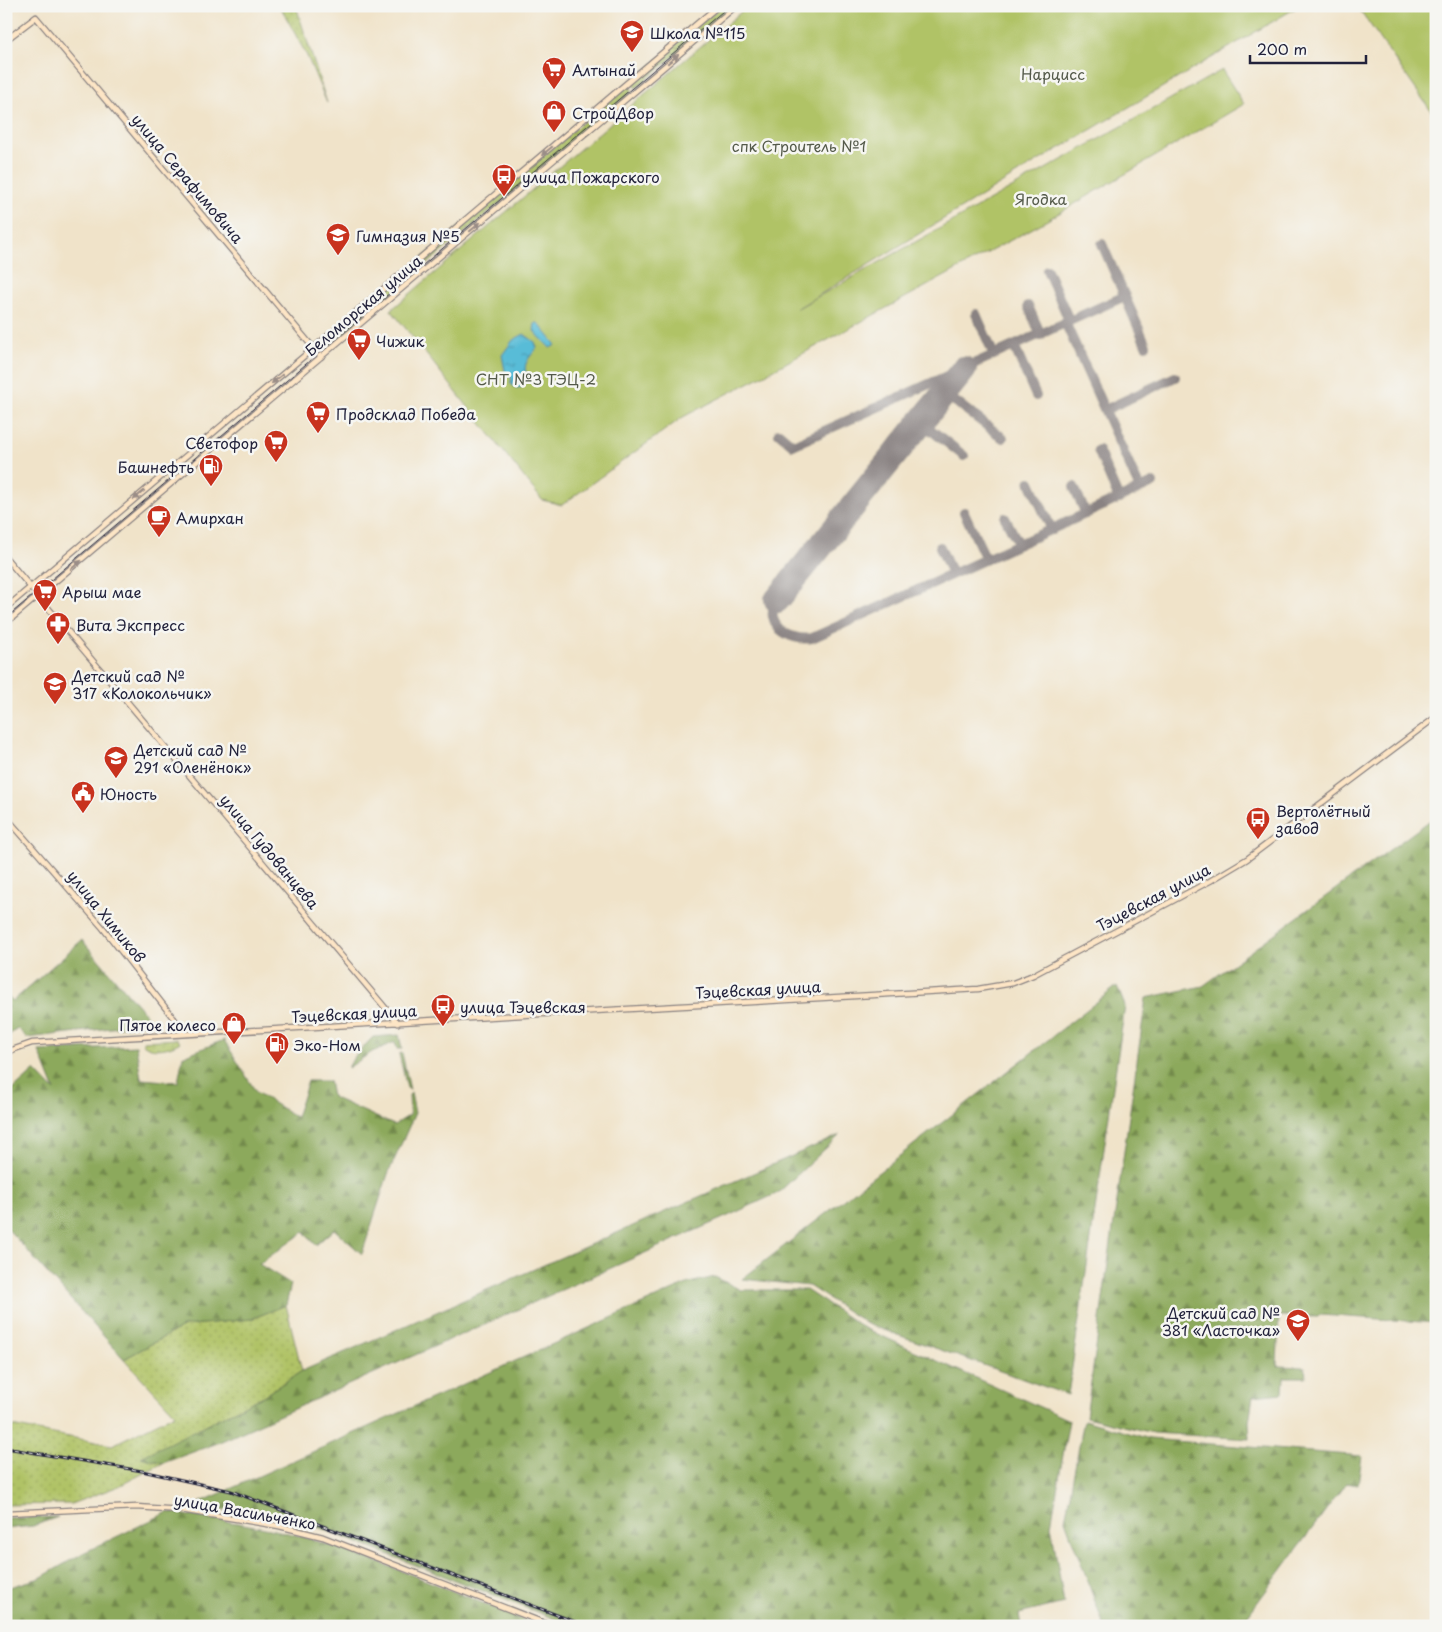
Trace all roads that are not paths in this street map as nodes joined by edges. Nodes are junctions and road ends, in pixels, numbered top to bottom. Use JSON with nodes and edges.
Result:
{"nodes":[{"id":1,"x":718,"y":6,"type":"edge"},
{"id":2,"x":736,"y":6,"type":"edge"},
{"id":3,"x":6,"y":40,"type":"edge"},
{"id":4,"x":314,"y":348,"type":"junction"},
{"id":5,"x":321,"y":357,"type":"junction"},
{"id":6,"x":170,"y":469,"type":"junction"},
{"id":7,"x":178,"y":478,"type":"junction"},
{"id":8,"x":6,"y":558,"type":"edge"},
{"id":9,"x":31,"y":587,"type":"junction"},
{"id":10,"x":38,"y":596,"type":"junction"},
{"id":11,"x":6,"y":608,"type":"edge"},
{"id":12,"x":6,"y":623,"type":"edge"},
{"id":13,"x":1436,"y":717,"type":"edge"},
{"id":14,"x":6,"y":816,"type":"edge"},
{"id":15,"x":398,"y":1023,"type":"junction"},
{"id":16,"x":183,"y":1034,"type":"junction"},
{"id":17,"x":6,"y":1055,"type":"edge"},
{"id":18,"x":6,"y":1512,"type":"edge"},
{"id":19,"x":552,"y":1626,"type":"edge"}],
"edges":[{"from":1,"to":4,"type":"main road","name":"Беломорская улица","one_way":true},
{"from":5,"to":2,"type":"main road","name":"Беломорская улица","one_way":true},
{"from":3,"to":4,"type":"main road","name":"улица Серафимовича"},
{"from":4,"to":5,"type":"main road","name":"улица Серафимовича"},
{"from":4,"to":6,"type":"main road","name":"Беломорская улица","one_way":true},
{"from":5,"to":7,"type":"main road","name":"Беломорская улица"},
{"from":6,"to":7,"type":"main road"},
{"from":6,"to":9,"type":"main road","name":"Беломорская улица","one_way":true},
{"from":10,"to":7,"type":"main road","name":"Беломорская улица","one_way":true},
{"from":8,"to":9,"type":"main road","name":"улица Гудованцева"},
{"from":9,"to":10,"type":"main road","name":"улица Гудованцева"},
{"from":9,"to":11,"type":"main road","name":"Беломорская улица"},
{"from":10,"to":12,"type":"main road","name":"Беломорская улица"},
{"from":10,"to":15,"type":"main road","name":"улица Гудованцева"},
{"from":13,"to":15,"type":"main road","name":"Тэцевская улица"},
{"from":14,"to":16,"type":"main road","name":"улица Химиков"},
{"from":15,"to":16,"type":"main road","name":"Тэцевская улица"},
{"from":16,"to":17,"type":"main road","name":"Тэцевская улица"},
{"from":18,"to":19,"type":"main road","name":"улица Васильченко"}]}
